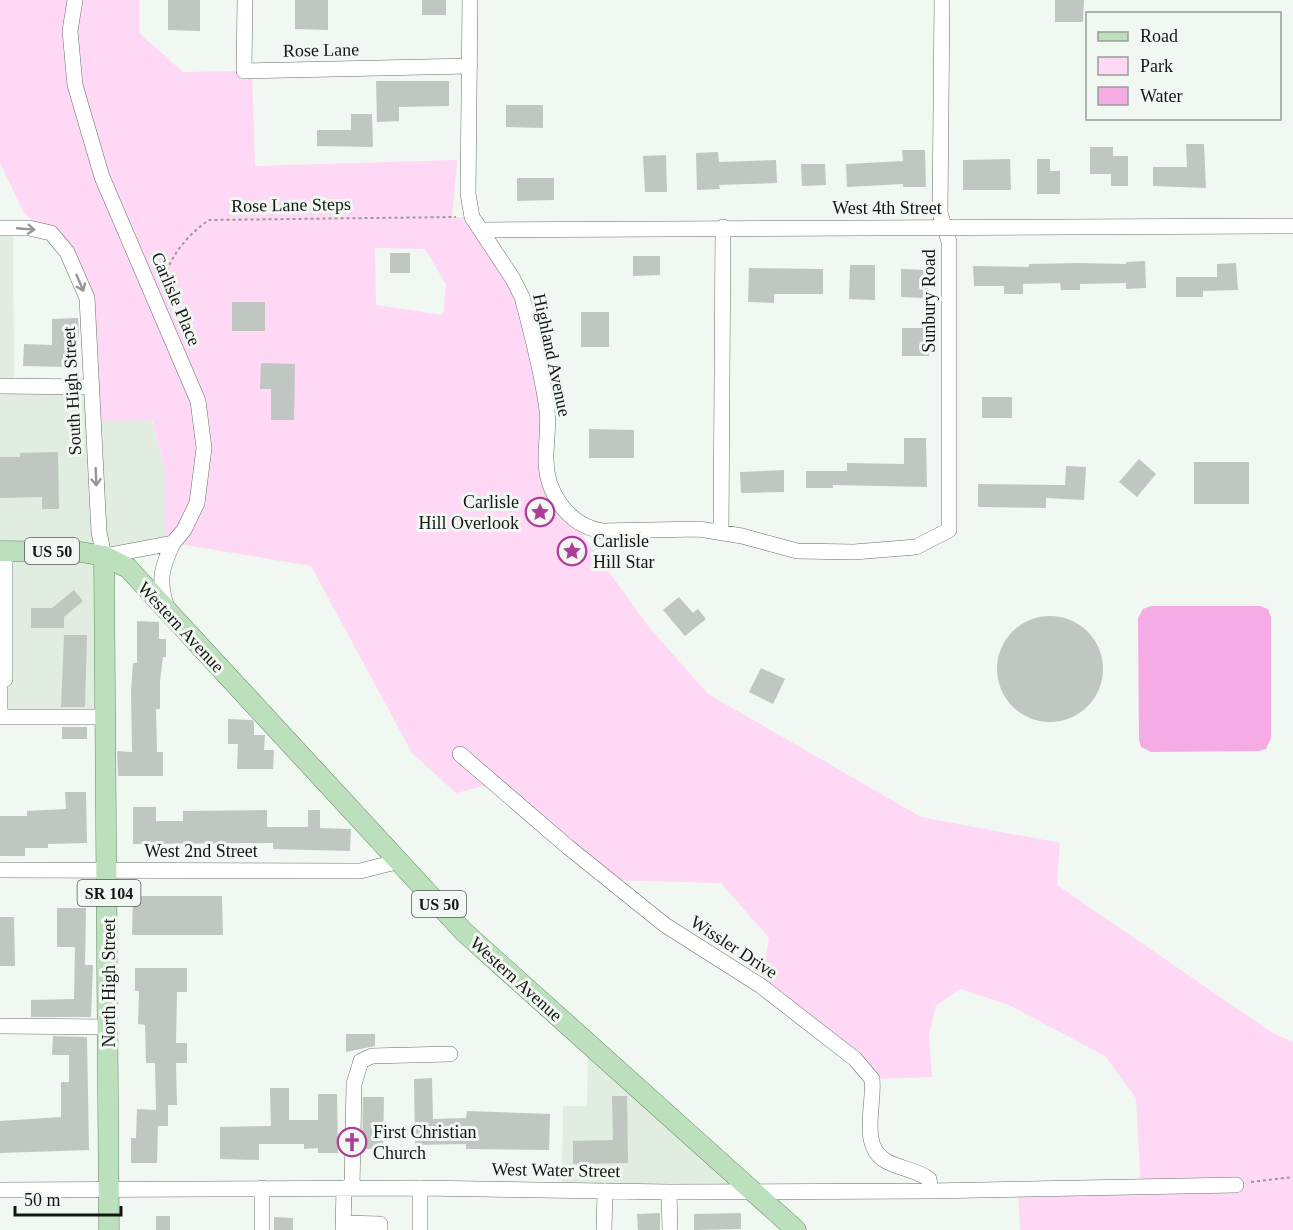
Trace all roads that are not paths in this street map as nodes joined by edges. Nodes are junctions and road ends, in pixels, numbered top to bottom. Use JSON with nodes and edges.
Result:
{"nodes":[{"id":1,"x":75,"y":0,"type":"edge"},
{"id":2,"x":245,"y":0,"type":"edge"},
{"id":3,"x":470,"y":0,"type":"edge"},
{"id":4,"x":942,"y":0,"type":"edge"},
{"id":5,"x":470,"y":66,"type":"junction"},
{"id":6,"x":1293,"y":226,"type":"edge"},
{"id":7,"x":723,"y":227,"type":"junction"},
{"id":8,"x":945,"y":227,"type":"junction"},
{"id":9,"x":0,"y":228,"type":"edge"},
{"id":10,"x":481,"y":230,"type":"junction"},
{"id":11,"x":0,"y":386,"type":"edge"},
{"id":12,"x":92,"y":387,"type":"junction"},
{"id":13,"x":949,"y":530,"type":"joint"},
{"id":14,"x":721,"y":532,"type":"junction"},
{"id":15,"x":173,"y":543,"type":"junction"},
{"id":16,"x":2,"y":551,"type":"edge"},
{"id":17,"x":104,"y":555,"type":"junction"},
{"id":18,"x":169,"y":614,"type":"junction"},
{"id":19,"x":0,"y":682,"type":"edge"},
{"id":20,"x":0,"y":717,"type":"edge"},
{"id":21,"x":106,"y":717,"type":"junction"},
{"id":22,"x":460,"y":754,"type":"dead end"},
{"id":23,"x":400,"y":861,"type":"junction"},
{"id":24,"x":0,"y":870,"type":"edge"},
{"id":25,"x":108,"y":870,"type":"junction"},
{"id":26,"x":0,"y":1026,"type":"edge"},
{"id":27,"x":109,"y":1027,"type":"junction"},
{"id":28,"x":450,"y":1054,"type":"dead end"},
{"id":29,"x":1236,"y":1185,"type":"road end"},
{"id":30,"x":109,"y":1188,"type":"junction"},
{"id":31,"x":262,"y":1188,"type":"junction"},
{"id":32,"x":348,"y":1188,"type":"junction"},
{"id":33,"x":420,"y":1188,"type":"junction"},
{"id":34,"x":0,"y":1190,"type":"edge"},
{"id":35,"x":605,"y":1191,"type":"junction"},
{"id":36,"x":749,"y":1191,"type":"junction"},
{"id":37,"x":931,"y":1191,"type":"junction"},
{"id":38,"x":669,"y":1192,"type":"junction"},
{"id":39,"x":343,"y":1226,"type":"edge"},
{"id":40,"x":109,"y":1230,"type":"edge"},
{"id":41,"x":262,"y":1230,"type":"edge"},
{"id":42,"x":380,"y":1230,"type":"edge"},
{"id":43,"x":420,"y":1230,"type":"edge"},
{"id":44,"x":604,"y":1230,"type":"edge"},
{"id":45,"x":670,"y":1230,"type":"edge"},
{"id":46,"x":796,"y":1230,"type":"edge"}],
"edges":[{"from":1,"to":15,"type":"street","name":"Carlisle Place"},
{"from":2,"to":5,"type":"street","name":"Rose Lane"},
{"from":3,"to":5,"type":"street","name":"Highland Avenue"},
{"from":4,"to":8,"type":"street","name":"Sunbury Road"},
{"from":5,"to":10,"type":"street","name":"Highland Avenue"},
{"from":6,"to":8,"type":"street","name":"West 4th Street"},
{"from":7,"to":8,"type":"street","name":"West 4th Street"},
{"from":7,"to":10,"type":"street","name":"West 4th Street"},
{"from":7,"to":14,"type":"street"},
{"from":8,"to":13,"type":"street","name":"Sunbury Road"},
{"from":9,"to":12,"type":"street","name":"South High Street","one_way":true},
{"from":10,"to":14,"type":"street","name":"Highland Avenue"},
{"from":11,"to":12,"type":"street"},
{"from":12,"to":17,"type":"street","name":"South High Street","one_way":true},
{"from":13,"to":14,"type":"street","name":"Highland Avenue"},
{"from":15,"to":17,"type":"street"},
{"from":15,"to":18,"type":"street","name":"Carlisle Place"},
{"from":16,"to":17,"type":"main road","number":"US 50"},
{"from":16,"to":19,"type":"street"},
{"from":17,"to":18,"type":"main road","name":"Western Avenue","number":"US 50"},
{"from":17,"to":21,"type":"main road","name":"North High Street","number":"SR 104"},
{"from":18,"to":23,"type":"main road","name":"Western Avenue","number":"US 50"},
{"from":19,"to":20,"type":"street"},
{"from":20,"to":21,"type":"street"},
{"from":21,"to":25,"type":"main road","name":"North High Street","number":"SR 104"},
{"from":22,"to":37,"type":"street","name":"Wissler Drive"},
{"from":23,"to":25,"type":"street","name":"West 2nd Street"},
{"from":23,"to":36,"type":"main road","name":"Western Avenue","number":"US 50"},
{"from":24,"to":25,"type":"street","name":"West 2nd Street"},
{"from":25,"to":27,"type":"main road","name":"North High Street","number":"SR 104"},
{"from":26,"to":27,"type":"street"},
{"from":27,"to":30,"type":"main road","name":"North High Street","number":"SR 104"},
{"from":28,"to":32,"type":"street"},
{"from":29,"to":37,"type":"street","name":"West Water Street"},
{"from":30,"to":31,"type":"street","name":"West Water Street"},
{"from":30,"to":34,"type":"street","name":"West Water Street"},
{"from":30,"to":40,"type":"main road","name":"North High Street","number":"SR 104"},
{"from":31,"to":32,"type":"street","name":"West Water Street"},
{"from":31,"to":41,"type":"street"},
{"from":32,"to":33,"type":"street","name":"West Water Street"},
{"from":32,"to":39,"type":"street"},
{"from":33,"to":35,"type":"street","name":"West Water Street"},
{"from":33,"to":43,"type":"street"},
{"from":35,"to":38,"type":"street","name":"West Water Street"},
{"from":35,"to":44,"type":"street"},
{"from":36,"to":37,"type":"street","name":"West Water Street"},
{"from":36,"to":38,"type":"street","name":"West Water Street"},
{"from":36,"to":46,"type":"main road","name":"Western Avenue","number":"US 50"},
{"from":38,"to":45,"type":"street"},
{"from":39,"to":42,"type":"street"}]}
